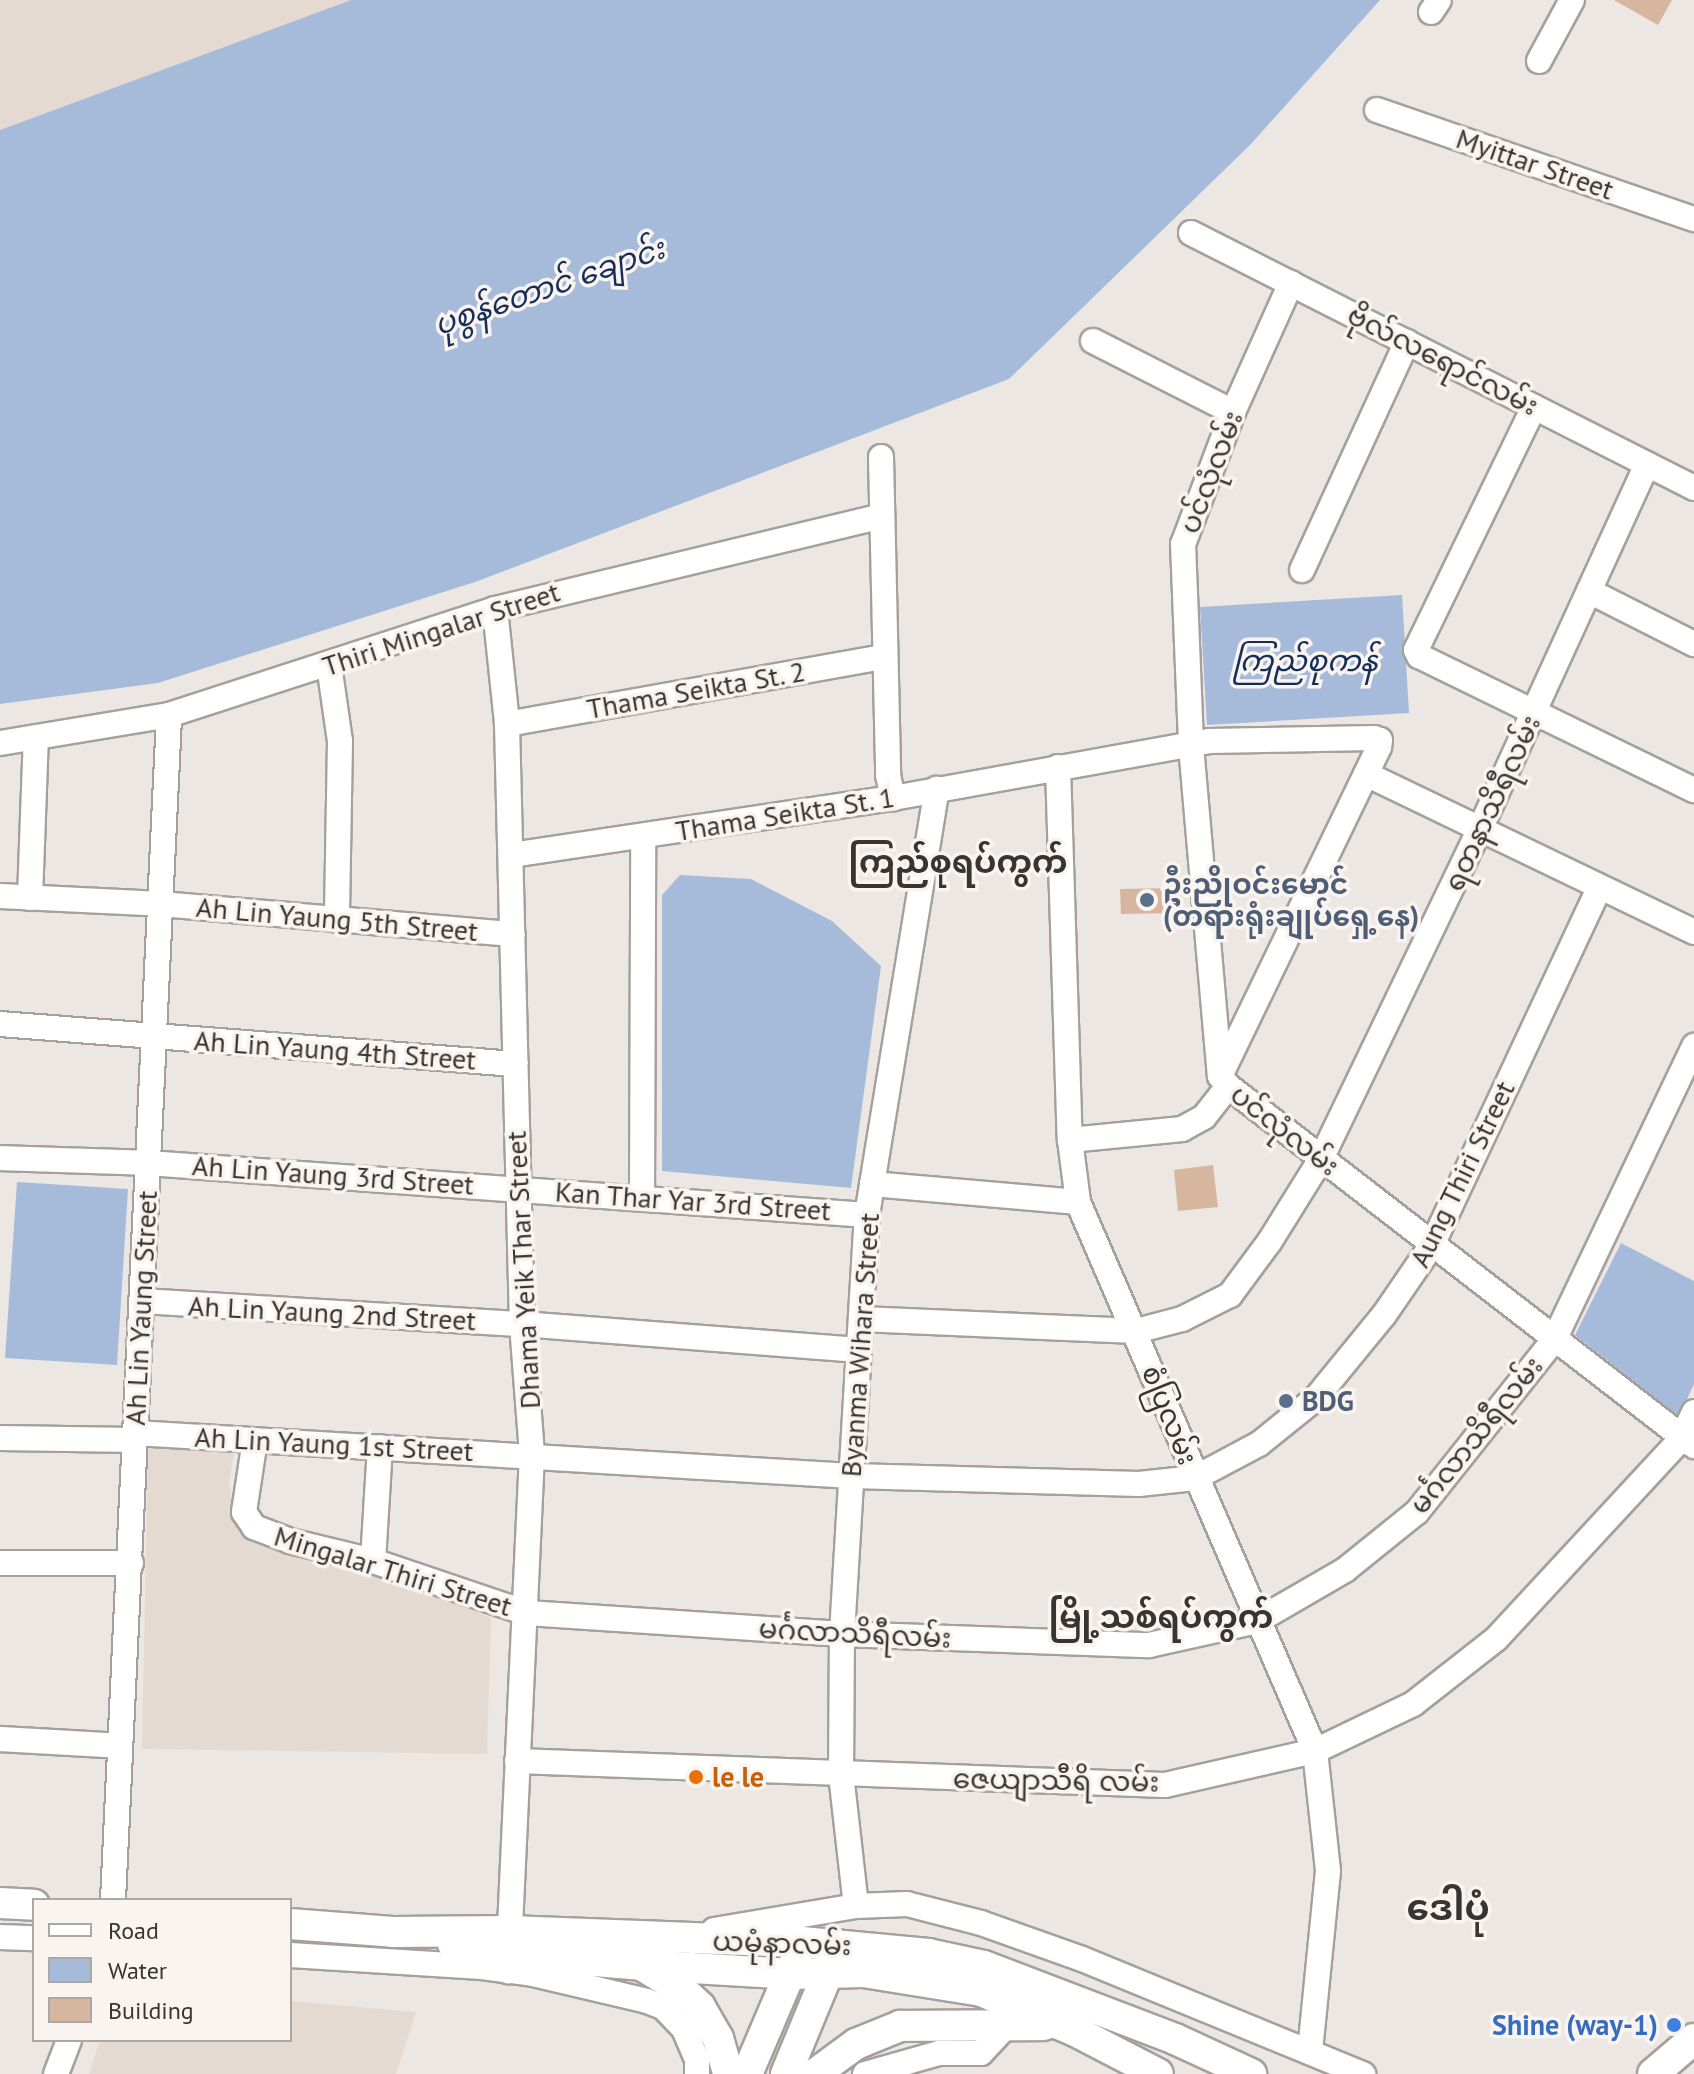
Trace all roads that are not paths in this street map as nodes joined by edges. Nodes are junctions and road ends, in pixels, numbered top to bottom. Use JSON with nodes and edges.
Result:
{"nodes":[{"id":1,"x":1572,"y":0,"type":"edge"},
{"id":2,"x":1539,"y":61,"type":"dead end"},
{"id":3,"x":1377,"y":110,"type":"dead end"},
{"id":4,"x":1692,"y":213,"type":"edge"},
{"id":5,"x":1191,"y":233,"type":"dead end"},
{"id":6,"x":1291,"y":283,"type":"junction"},
{"id":7,"x":1093,"y":341,"type":"dead end"},
{"id":8,"x":1407,"y":342,"type":"junction"},
{"id":9,"x":1534,"y":407,"type":"junction"},
{"id":10,"x":1233,"y":412,"type":"junction"},
{"id":11,"x":881,"y":457,"type":"dead end"},
{"id":12,"x":1647,"y":464,"type":"junction"},
{"id":13,"x":1694,"y":488,"type":"edge"},
{"id":14,"x":882,"y":516,"type":"junction"},
{"id":15,"x":1302,"y":570,"type":"dead end"},
{"id":16,"x":1589,"y":591,"type":"junction"},
{"id":17,"x":495,"y":609,"type":"junction"},
{"id":18,"x":1694,"y":644,"type":"edge"},
{"id":19,"x":885,"y":657,"type":"junction"},
{"id":20,"x":329,"y":665,"type":"junction"},
{"id":21,"x":1535,"y":712,"type":"junction"},
{"id":22,"x":169,"y":715,"type":"junction"},
{"id":23,"x":507,"y":724,"type":"junction"},
{"id":24,"x":36,"y":737,"type":"junction"},
{"id":25,"x":0,"y":743,"type":"edge"},
{"id":26,"x":1191,"y":746,"type":"junction"},
{"id":27,"x":1058,"y":767,"type":"junction"},
{"id":28,"x":1366,"y":774,"type":"junction"},
{"id":29,"x":937,"y":789,"type":"junction"},
{"id":30,"x":1694,"y":790,"type":"edge"},
{"id":31,"x":893,"y":798,"type":"junction"},
{"id":32,"x":1480,"y":829,"type":"junction"},
{"id":33,"x":643,"y":836,"type":"junction"},
{"id":34,"x":511,"y":855,"type":"junction"},
{"id":35,"x":1600,"y":887,"type":"junction"},
{"id":36,"x":0,"y":896,"type":"edge"},
{"id":37,"x":30,"y":898,"type":"junction"},
{"id":38,"x":161,"y":904,"type":"junction"},
{"id":39,"x":337,"y":920,"type":"junction"},
{"id":40,"x":1694,"y":932,"type":"edge"},
{"id":41,"x":513,"y":934,"type":"junction"},
{"id":42,"x":0,"y":1024,"type":"edge"},
{"id":43,"x":154,"y":1036,"type":"junction"},
{"id":44,"x":1694,"y":1046,"type":"edge"},
{"id":45,"x":515,"y":1064,"type":"junction"},
{"id":46,"x":1224,"y":1081,"type":"junction"},
{"id":47,"x":1070,"y":1140,"type":"junction"},
{"id":48,"x":0,"y":1158,"type":"edge"},
{"id":49,"x":1321,"y":1159,"type":"junction"},
{"id":50,"x":148,"y":1163,"type":"junction"},
{"id":51,"x":872,"y":1184,"type":"junction"},
{"id":52,"x":518,"y":1188,"type":"junction"},
{"id":53,"x":642,"y":1197,"type":"junction"},
{"id":54,"x":1078,"y":1202,"type":"junction"},
{"id":55,"x":867,"y":1215,"type":"junction"},
{"id":56,"x":1432,"y":1245,"type":"junction"},
{"id":57,"x":142,"y":1301,"type":"junction"},
{"id":58,"x":861,"y":1319,"type":"junction"},
{"id":59,"x":522,"y":1324,"type":"junction"},
{"id":60,"x":1136,"y":1331,"type":"junction"},
{"id":61,"x":1554,"y":1340,"type":"junction"},
{"id":62,"x":859,"y":1350,"type":"junction"},
{"id":63,"x":1694,"y":1412,"type":"edge"},
{"id":64,"x":135,"y":1436,"type":"junction"},
{"id":65,"x":0,"y":1438,"type":"edge"},
{"id":66,"x":255,"y":1440,"type":"junction"},
{"id":67,"x":1688,"y":1443,"type":"edge"},
{"id":68,"x":380,"y":1447,"type":"junction"},
{"id":69,"x":532,"y":1454,"type":"junction"},
{"id":70,"x":852,"y":1476,"type":"junction"},
{"id":71,"x":1195,"y":1478,"type":"junction"},
{"id":72,"x":373,"y":1561,"type":"junction"},
{"id":73,"x":0,"y":1563,"type":"edge"},
{"id":74,"x":131,"y":1563,"type":"junction"},
{"id":75,"x":527,"y":1613,"type":"junction"},
{"id":76,"x":1257,"y":1621,"type":"junction"},
{"id":77,"x":842,"y":1634,"type":"junction"},
{"id":78,"x":0,"y":1739,"type":"edge"},
{"id":79,"x":120,"y":1746,"type":"junction"},
{"id":80,"x":1315,"y":1751,"type":"junction"},
{"id":81,"x":517,"y":1761,"type":"junction"},
{"id":82,"x":841,"y":1774,"type":"junction"},
{"id":83,"x":113,"y":1898,"type":"edge"},
{"id":84,"x":0,"y":1903,"type":"edge"},
{"id":85,"x":32,"y":1905,"type":"edge"},
{"id":86,"x":856,"y":1906,"type":"junction"},
{"id":87,"x":292,"y":1924,"type":"edge"},
{"id":88,"x":0,"y":1937,"type":"edge"},
{"id":89,"x":32,"y":1938,"type":"edge"},
{"id":90,"x":662,"y":1939,"type":"junction"},
{"id":91,"x":802,"y":1942,"type":"junction"},
{"id":92,"x":840,"y":1945,"type":"junction"},
{"id":93,"x":508,"y":1952,"type":"junction"},
{"id":94,"x":292,"y":1955,"type":"edge"},
{"id":95,"x":641,"y":1965,"type":"junction"},
{"id":96,"x":791,"y":1974,"type":"junction"},
{"id":97,"x":827,"y":1975,"type":"junction"},
{"id":98,"x":1009,"y":2023,"type":"junction"},
{"id":99,"x":1064,"y":2027,"type":"junction"},
{"id":100,"x":1694,"y":2039,"type":"edge"},
{"id":101,"x":68,"y":2042,"type":"edge"},
{"id":102,"x":1310,"y":2052,"type":"junction"},
{"id":103,"x":981,"y":2064,"type":"edge"},
{"id":104,"x":56,"y":2074,"type":"edge"},
{"id":105,"x":697,"y":2074,"type":"edge"},
{"id":106,"x":728,"y":2074,"type":"edge"},
{"id":107,"x":747,"y":2074,"type":"edge"},
{"id":108,"x":786,"y":2074,"type":"edge"},
{"id":109,"x":815,"y":2074,"type":"edge"},
{"id":110,"x":865,"y":2074,"type":"edge"},
{"id":111,"x":1158,"y":2074,"type":"edge"},
{"id":112,"x":1251,"y":2074,"type":"edge"},
{"id":113,"x":1363,"y":2074,"type":"edge"},
{"id":114,"x":1653,"y":2074,"type":"edge"}],
"edges":[{"from":1,"to":2,"type":"street"},
{"from":3,"to":4,"type":"street","name":"Myittar Street"},
{"from":5,"to":6,"type":"street","name":"ဗိုလ်လရောင်လမ်း"},
{"from":6,"to":8,"type":"street","name":"ဗိုလ်လရောင်လမ်း"},
{"from":6,"to":10,"type":"street","name":"ပင်လုံလမ်း"},
{"from":7,"to":10,"type":"street"},
{"from":8,"to":9,"type":"street","name":"ဗိုလ်လရောင်လမ်း"},
{"from":8,"to":15,"type":"street"},
{"from":9,"to":12,"type":"street","name":"ဗိုလ်လရောင်လမ်း"},
{"from":9,"to":21,"type":"street"},
{"from":10,"to":26,"type":"street","name":"ပင်လုံလမ်း"},
{"from":11,"to":14,"type":"street"},
{"from":12,"to":13,"type":"street","name":"ဗိုလ်လရောင်လမ်း"},
{"from":12,"to":16,"type":"street","name":"ရတနာသိရီလမ်း"},
{"from":14,"to":17,"type":"street","name":"Thiri Mingalar Street"},
{"from":14,"to":19,"type":"street"},
{"from":16,"to":18,"type":"street"},
{"from":16,"to":21,"type":"street","name":"ရတနာသိရီလမ်း"},
{"from":17,"to":20,"type":"street","name":"Thiri Mingalar Street"},
{"from":17,"to":23,"type":"street","name":"Dhama Yeik Thar Street"},
{"from":19,"to":23,"type":"street","name":"Thama Seikta St. 2"},
{"from":19,"to":31,"type":"street"},
{"from":20,"to":22,"type":"street","name":"Thiri Mingalar Street"},
{"from":20,"to":39,"type":"street"},
{"from":21,"to":30,"type":"street"},
{"from":21,"to":32,"type":"street","name":"ရတနာသိရီလမ်း"},
{"from":22,"to":24,"type":"street","name":"Thiri Mingalar Street"},
{"from":22,"to":38,"type":"street","name":"Ah Lin Yaung Street"},
{"from":23,"to":34,"type":"street","name":"Dhama Yeik Thar Street"},
{"from":24,"to":25,"type":"street","name":"Thiri Mingalar Street"},
{"from":24,"to":37,"type":"street"},
{"from":26,"to":27,"type":"street","name":"Thama Seikta St. 1"},
{"from":26,"to":28,"type":"street","name":"Thama Seikta St. 1"},
{"from":26,"to":46,"type":"street","name":"ပင်လုံလမ်း"},
{"from":27,"to":29,"type":"street","name":"Thama Seikta St. 1"},
{"from":27,"to":47,"type":"street","name":"စံပြလမ်း"},
{"from":28,"to":32,"type":"street"},
{"from":28,"to":46,"type":"street"},
{"from":29,"to":31,"type":"street","name":"Thama Seikta St. 1"},
{"from":29,"to":51,"type":"street","name":"Byanma Wihara Street"},
{"from":31,"to":33,"type":"street","name":"Thama Seikta St. 1"},
{"from":32,"to":35,"type":"street"},
{"from":32,"to":49,"type":"street","name":"ရတနာသိရီလမ်း"},
{"from":33,"to":34,"type":"street","name":"Thama Seikta St. 1"},
{"from":33,"to":53,"type":"street"},
{"from":34,"to":41,"type":"street","name":"Dhama Yeik Thar Street"},
{"from":35,"to":40,"type":"street"},
{"from":35,"to":56,"type":"street","name":"Aung Thiri Street"},
{"from":36,"to":37,"type":"street","name":"Ah Lin Yaung 5th Street"},
{"from":37,"to":38,"type":"street","name":"Ah Lin Yaung 5th Street"},
{"from":38,"to":39,"type":"street","name":"Ah Lin Yaung 5th Street"},
{"from":38,"to":43,"type":"street","name":"Ah Lin Yaung Street"},
{"from":39,"to":41,"type":"street","name":"Ah Lin Yaung 5th Street"},
{"from":41,"to":45,"type":"street","name":"Dhama Yeik Thar Street"},
{"from":42,"to":43,"type":"street","name":"Ah Lin Yaung 4th Street"},
{"from":43,"to":45,"type":"street","name":"Ah Lin Yaung 4th Street"},
{"from":43,"to":50,"type":"street","name":"Ah Lin Yaung Street"},
{"from":44,"to":61,"type":"street","name":"မင်္ဂလာသိရီလမ်း"},
{"from":45,"to":52,"type":"street","name":"Dhama Yeik Thar Street"},
{"from":46,"to":47,"type":"street"},
{"from":46,"to":49,"type":"street","name":"ပင်လုံလမ်း"},
{"from":47,"to":54,"type":"street","name":"စံပြလမ်း"},
{"from":48,"to":50,"type":"street","name":"Ah Lin Yaung 3rd Street"},
{"from":49,"to":56,"type":"street","name":"ပင်လုံလမ်း"},
{"from":49,"to":60,"type":"street","name":"ရတနာသိရီလမ်း"},
{"from":50,"to":52,"type":"street","name":"Ah Lin Yaung 3rd Street"},
{"from":50,"to":57,"type":"street","name":"Ah Lin Yaung Street"},
{"from":51,"to":54,"type":"street"},
{"from":51,"to":55,"type":"street","name":"Byanma Wihara Street"},
{"from":52,"to":53,"type":"street","name":"Kan Thar Yar 3rd Street"},
{"from":52,"to":59,"type":"street","name":"Dhama Yeik Thar Street"},
{"from":53,"to":55,"type":"street","name":"Kan Thar Yar 3rd Street"},
{"from":54,"to":60,"type":"street","name":"စံပြလမ်း"},
{"from":55,"to":58,"type":"street","name":"Byanma Wihara Street"},
{"from":56,"to":61,"type":"street","name":"ပင်လုံလမ်း"},
{"from":56,"to":71,"type":"street","name":"Aung Thiri Street"},
{"from":57,"to":59,"type":"street","name":"Ah Lin Yaung 2nd Street"},
{"from":57,"to":64,"type":"street","name":"Ah Lin Yaung Street"},
{"from":58,"to":60,"type":"street","name":"ရတနာသိရီလမ်း"},
{"from":58,"to":62,"type":"street","name":"Byanma Wihara Street"},
{"from":59,"to":62,"type":"street","name":"Ah Lin Yaung 2nd Street"},
{"from":59,"to":69,"type":"street","name":"Dhama Yeik Thar Street"},
{"from":60,"to":71,"type":"street","name":"စံပြလမ်း"},
{"from":61,"to":67,"type":"street","name":"ပင်လုံလမ်း"},
{"from":61,"to":76,"type":"street","name":"မင်္ဂလာသိရီလမ်း"},
{"from":62,"to":70,"type":"street","name":"Byanma Wihara Street"},
{"from":63,"to":67,"type":"street","name":"ဇေယျာသီရိ လမ်း"},
{"from":64,"to":65,"type":"street","name":"Ah Lin Yaung 1st Street"},
{"from":64,"to":66,"type":"street","name":"Ah Lin Yaung 1st Street"},
{"from":64,"to":74,"type":"street","name":"Ah Lin Yaung Street"},
{"from":66,"to":68,"type":"street","name":"Ah Lin Yaung 1st Street"},
{"from":66,"to":72,"type":"street","name":"Mingalar Thiri Street"},
{"from":67,"to":80,"type":"street","name":"ဇေယျာသီရိ လမ်း"},
{"from":68,"to":69,"type":"street","name":"Ah Lin Yaung 1st Street"},
{"from":68,"to":72,"type":"street"},
{"from":69,"to":70,"type":"street","name":"Ah Lin Yaung 1st Street"},
{"from":69,"to":75,"type":"street","name":"Dhama Yeik Thar Street"},
{"from":70,"to":71,"type":"street","name":"Ah Lin Yaung 1st Street"},
{"from":70,"to":77,"type":"street","name":"Byanma Wihara Street"},
{"from":71,"to":76,"type":"street","name":"စံပြလမ်း"},
{"from":72,"to":75,"type":"street","name":"Mingalar Thiri Street"},
{"from":73,"to":74,"type":"street"},
{"from":74,"to":79,"type":"street","name":"Ah Lin Yaung Street"},
{"from":75,"to":77,"type":"street","name":"မင်္ဂလာသိရီလမ်း"},
{"from":75,"to":81,"type":"street","name":"Dhama Yeik Thar Street"},
{"from":76,"to":77,"type":"street","name":"မင်္ဂလာသိရီလမ်း"},
{"from":76,"to":80,"type":"street","name":"စံပြလမ်း"},
{"from":77,"to":82,"type":"street","name":"Byanma Wihara Street"},
{"from":78,"to":79,"type":"street"},
{"from":79,"to":83,"type":"street","name":"Ah Lin Yaung Street"},
{"from":80,"to":82,"type":"street","name":"ဇေယျာသီရိ လမ်း"},
{"from":80,"to":102,"type":"street","name":"စံပြလမ်း"},
{"from":81,"to":82,"type":"street","name":"ဇေယျာသီရိ လမ်း"},
{"from":81,"to":93,"type":"street","name":"Dhama Yeik Thar Street"},
{"from":82,"to":86,"type":"street","name":"Byanma Wihara Street"},
{"from":84,"to":85,"type":"main road"},
{"from":86,"to":90,"type":"street"},
{"from":86,"to":102,"type":"street"},
{"from":87,"to":93,"type":"main road"},
{"from":88,"to":89,"type":"street"},
{"from":90,"to":91,"type":"main road","name":"ယမုံနာလမ်း"},
{"from":90,"to":93,"type":"main road","name":"ယမုံနာလမ်း"},
{"from":91,"to":92,"type":"main road","name":"ယမုံနာလမ်း"},
{"from":91,"to":96,"type":"main road"},
{"from":92,"to":97,"type":"main road"},
{"from":92,"to":112,"type":"main road","name":"ယမုံနာလမ်း"},
{"from":93,"to":94,"type":"street"},
{"from":93,"to":95,"type":"main road","name":"ယမုံနာလမ်း"},
{"from":93,"to":105,"type":"street"},
{"from":95,"to":96,"type":"main road","name":"ယမုံနာလမ်း"},
{"from":95,"to":106,"type":"main road"},
{"from":96,"to":97,"type":"main road","name":"ယမုံနာလမ်း"},
{"from":96,"to":107,"type":"main road"},
{"from":97,"to":99,"type":"main road","name":"ယမုံနာလမ်း"},
{"from":97,"to":108,"type":"main road"},
{"from":98,"to":99,"type":"main road"},
{"from":98,"to":103,"type":"street"},
{"from":98,"to":109,"type":"main road"},
{"from":99,"to":111,"type":"main road","name":"ယမုံနာလမ်း"},
{"from":100,"to":114,"type":"main road"},
{"from":101,"to":104,"type":"street"},
{"from":102,"to":113,"type":"street"},
{"from":103,"to":110,"type":"street"}]}
